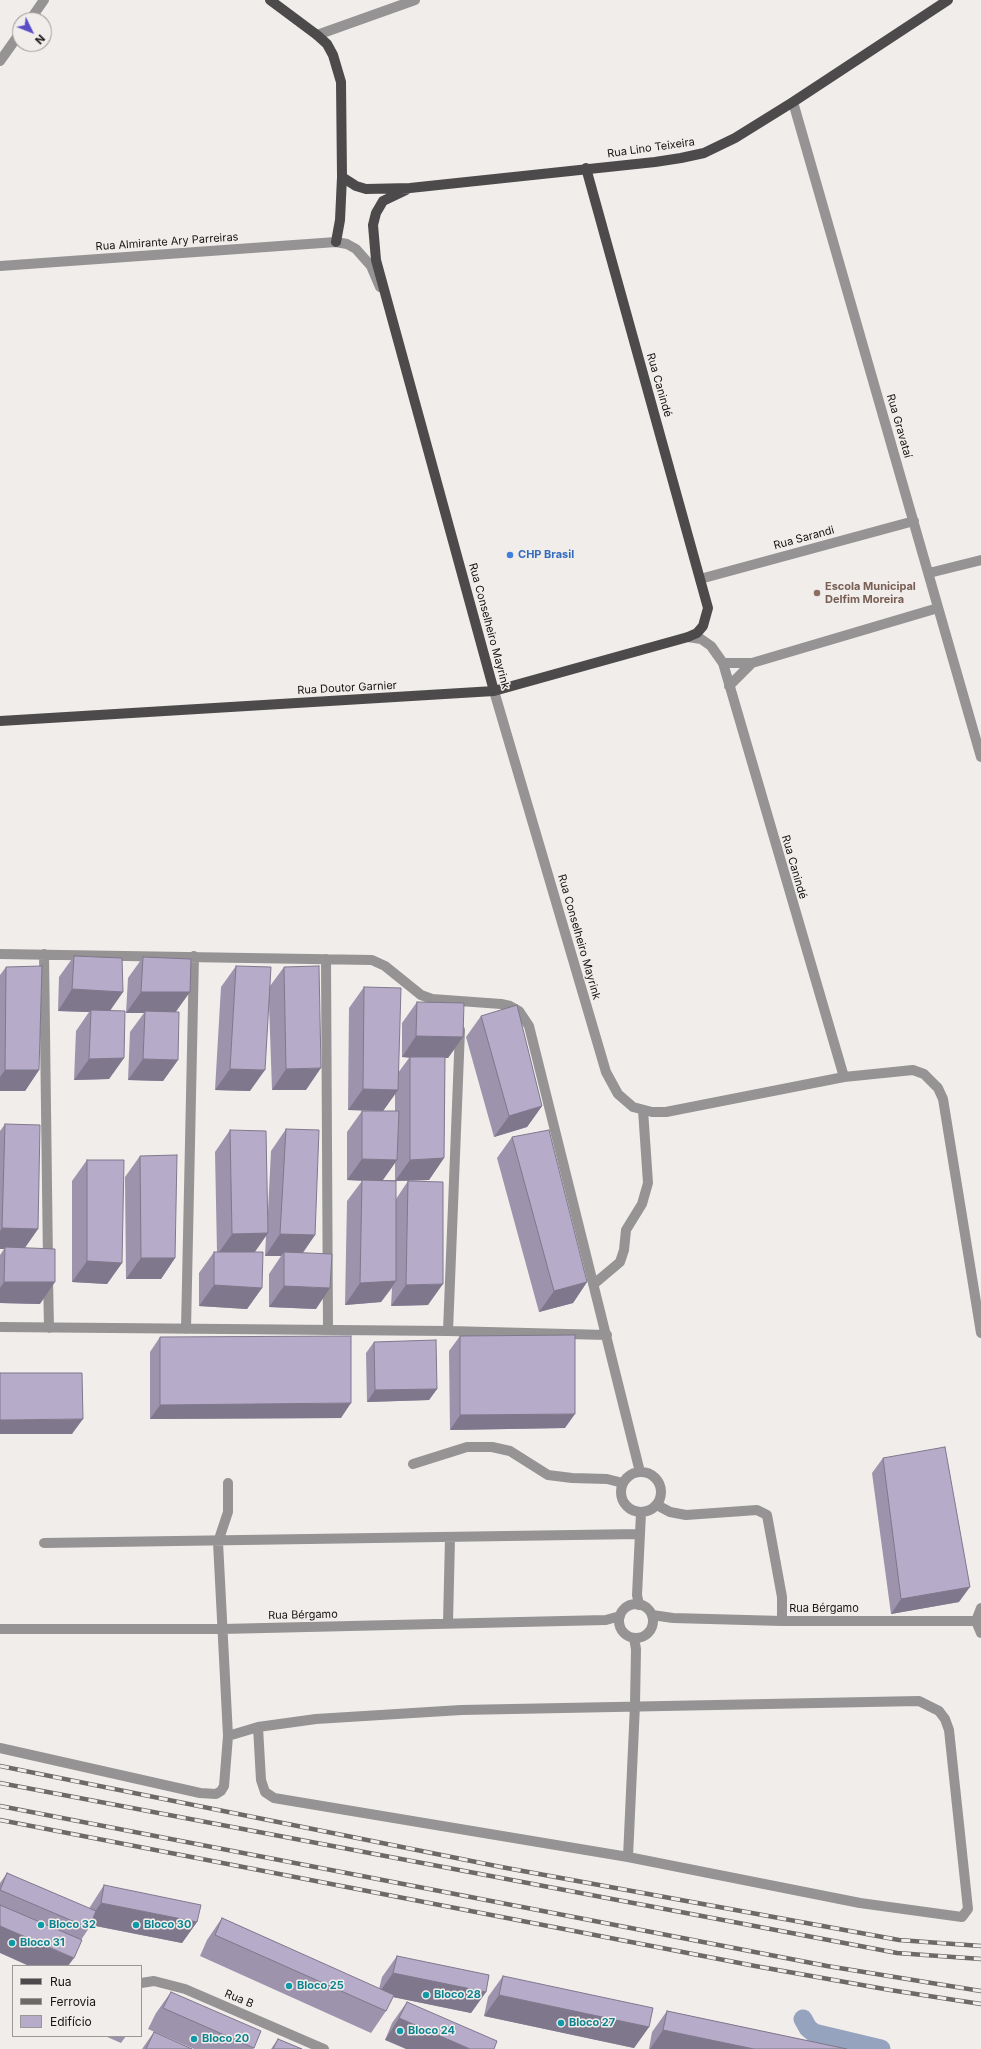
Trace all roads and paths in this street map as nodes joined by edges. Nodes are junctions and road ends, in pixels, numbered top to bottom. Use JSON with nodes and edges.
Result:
{"nodes":[{"id":1,"x":44,"y":0,"type":"edge"},
{"id":2,"x":270,"y":0,"type":"edge"},
{"id":3,"x":415,"y":0,"type":"edge"},
{"id":4,"x":948,"y":0,"type":"edge"},
{"id":5,"x":36,"y":12,"type":"edge"},
{"id":6,"x":318,"y":34,"type":"junction"},
{"id":7,"x":12,"y":45,"type":"edge"},
{"id":8,"x":0,"y":61,"type":"edge"},
{"id":9,"x":793,"y":102,"type":"junction"},
{"id":10,"x":586,"y":168,"type":"junction"},
{"id":11,"x":342,"y":177,"type":"junction"},
{"id":12,"x":410,"y":188,"type":"junction"},
{"id":13,"x":336,"y":242,"type":"junction"},
{"id":14,"x":0,"y":266,"type":"edge"},
{"id":15,"x":388,"y":304,"type":"junction"},
{"id":16,"x":914,"y":521,"type":"junction"},
{"id":17,"x":981,"y":560,"type":"edge"},
{"id":18,"x":929,"y":573,"type":"junction"},
{"id":19,"x":700,"y":579,"type":"junction"},
{"id":20,"x":708,"y":608,"type":"joint"},
{"id":21,"x":938,"y":608,"type":"junction"},
{"id":22,"x":688,"y":637,"type":"junction"},
{"id":23,"x":723,"y":663,"type":"junction"},
{"id":24,"x":752,"y":663,"type":"junction"},
{"id":25,"x":729,"y":686,"type":"junction"},
{"id":26,"x":494,"y":691,"type":"junction"},
{"id":27,"x":0,"y":720,"type":"edge"},
{"id":28,"x":981,"y":757,"type":"edge"},
{"id":29,"x":0,"y":954,"type":"edge"},
{"id":30,"x":44,"y":954,"type":"junction"},
{"id":31,"x":194,"y":956,"type":"junction"},
{"id":32,"x":326,"y":959,"type":"junction"},
{"id":33,"x":460,"y":1009,"type":"junction"},
{"id":34,"x":844,"y":1077,"type":"junction"},
{"id":35,"x":643,"y":1110,"type":"junction"},
{"id":36,"x":594,"y":1284,"type":"junction"},
{"id":37,"x":0,"y":1327,"type":"edge"},
{"id":38,"x":49,"y":1328,"type":"junction"},
{"id":39,"x":186,"y":1329,"type":"junction"},
{"id":40,"x":328,"y":1330,"type":"junction"},
{"id":41,"x":448,"y":1331,"type":"junction"},
{"id":42,"x":981,"y":1333,"type":"edge"},
{"id":43,"x":607,"y":1335,"type":"junction"},
{"id":44,"x":414,"y":1464,"type":"dead end"},
{"id":45,"x":640,"y":1472,"type":"junction"},
{"id":46,"x":228,"y":1483,"type":"dead end"},
{"id":47,"x":623,"y":1483,"type":"junction"},
{"id":48,"x":657,"y":1505,"type":"junction"},
{"id":49,"x":641,"y":1513,"type":"junction"},
{"id":50,"x":639,"y":1534,"type":"junction"},
{"id":51,"x":450,"y":1538,"type":"junction"},
{"id":52,"x":218,"y":1542,"type":"junction"},
{"id":53,"x":44,"y":1543,"type":"dead end"},
{"id":54,"x":636,"y":1602,"type":"junction"},
{"id":55,"x":981,"y":1608,"type":"edge"},
{"id":56,"x":653,"y":1618,"type":"junction"},
{"id":57,"x":620,"y":1619,"type":"junction"},
{"id":58,"x":782,"y":1621,"type":"junction"},
{"id":59,"x":976,"y":1621,"type":"junction"},
{"id":60,"x":448,"y":1623,"type":"junction"},
{"id":61,"x":0,"y":1628,"type":"edge"},
{"id":62,"x":222,"y":1629,"type":"junction"},
{"id":63,"x":981,"y":1633,"type":"edge"},
{"id":64,"x":636,"y":1642,"type":"junction"},
{"id":65,"x":636,"y":1705,"type":"junction"},
{"id":66,"x":258,"y":1727,"type":"junction"},
{"id":67,"x":228,"y":1736,"type":"junction"},
{"id":68,"x":0,"y":1748,"type":"edge"},
{"id":69,"x":628,"y":1857,"type":"junction"},
{"id":70,"x":142,"y":1983,"type":"edge"},
{"id":71,"x":324,"y":2049,"type":"edge"}],
"edges":[{"from":1,"to":5,"type":"street"},
{"from":2,"to":6,"type":"main road"},
{"from":3,"to":6,"type":"street"},
{"from":4,"to":9,"type":"main road","name":"Rua Lino Teixeira"},
{"from":6,"to":11,"type":"main road"},
{"from":7,"to":8,"type":"street"},
{"from":9,"to":10,"type":"main road","name":"Rua Lino Teixeira"},
{"from":9,"to":16,"type":"street","name":"Rua Gravataí"},
{"from":10,"to":12,"type":"main road","name":"Rua Lino Teixeira"},
{"from":10,"to":19,"type":"main road","name":"Rua Canindé"},
{"from":11,"to":12,"type":"main road","name":"Rua Lino Teixeira"},
{"from":11,"to":13,"type":"main road"},
{"from":12,"to":15,"type":"main road"},
{"from":13,"to":14,"type":"street","name":"Rua Almirante Ary Parreiras"},
{"from":13,"to":15,"type":"street","name":"Rua Conselheiro Mayrink"},
{"from":15,"to":26,"type":"main road","name":"Rua Conselheiro Mayrink"},
{"from":16,"to":18,"type":"street","name":"Rua Gravataí"},
{"from":16,"to":19,"type":"street","name":"Rua Sarandi"},
{"from":17,"to":18,"type":"street"},
{"from":18,"to":21,"type":"street","name":"Rua Gravataí"},
{"from":19,"to":20,"type":"main road","name":"Rua Canindé"},
{"from":20,"to":22,"type":"main road","name":"Rua Doutor Garnier"},
{"from":21,"to":24,"type":"street"},
{"from":21,"to":28,"type":"street","name":"Rua Gravataí"},
{"from":22,"to":23,"type":"street"},
{"from":22,"to":26,"type":"main road","name":"Rua Doutor Garnier"},
{"from":23,"to":24,"type":"street"},
{"from":23,"to":25,"type":"street","name":"Rua Canindé"},
{"from":24,"to":25,"type":"street"},
{"from":25,"to":34,"type":"street","name":"Rua Canindé"},
{"from":26,"to":27,"type":"main road","name":"Rua Doutor Garnier"},
{"from":26,"to":35,"type":"street","name":"Rua Conselheiro Mayrink"},
{"from":29,"to":30,"type":"street"},
{"from":30,"to":31,"type":"street"},
{"from":30,"to":38,"type":"street"},
{"from":31,"to":32,"type":"street"},
{"from":31,"to":39,"type":"street"},
{"from":32,"to":33,"type":"street"},
{"from":32,"to":40,"type":"street"},
{"from":33,"to":36,"type":"street"},
{"from":33,"to":41,"type":"street"},
{"from":34,"to":35,"type":"street","name":"Rua Conselheiro Mayrink"},
{"from":34,"to":42,"type":"street","name":"Rua Conselheiro Mayrink"},
{"from":35,"to":36,"type":"street"},
{"from":36,"to":43,"type":"street"},
{"from":37,"to":38,"type":"street"},
{"from":38,"to":39,"type":"street"},
{"from":39,"to":40,"type":"street"},
{"from":40,"to":41,"type":"street"},
{"from":41,"to":43,"type":"street"},
{"from":43,"to":45,"type":"street"},
{"from":44,"to":47,"type":"street"},
{"from":45,"to":47,"type":"street"},
{"from":45,"to":48,"type":"street"},
{"from":46,"to":52,"type":"street"},
{"from":47,"to":49,"type":"street"},
{"from":48,"to":49,"type":"street"},
{"from":48,"to":58,"type":"street"},
{"from":49,"to":50,"type":"street"},
{"from":50,"to":51,"type":"street"},
{"from":50,"to":54,"type":"street"},
{"from":51,"to":52,"type":"street"},
{"from":51,"to":60,"type":"street"},
{"from":52,"to":53,"type":"street"},
{"from":52,"to":62,"type":"street"},
{"from":54,"to":56,"type":"street"},
{"from":54,"to":57,"type":"street"},
{"from":55,"to":59,"type":"street"},
{"from":56,"to":58,"type":"street","name":"Rua Bérgamo"},
{"from":56,"to":64,"type":"street"},
{"from":57,"to":60,"type":"street","name":"Rua Bérgamo"},
{"from":57,"to":64,"type":"street"},
{"from":58,"to":59,"type":"street","name":"Rua Bérgamo"},
{"from":59,"to":63,"type":"street"},
{"from":60,"to":62,"type":"street","name":"Rua Bérgamo"},
{"from":61,"to":62,"type":"street","name":"Rua Bérgamo"},
{"from":62,"to":67,"type":"street"},
{"from":64,"to":65,"type":"street"},
{"from":65,"to":66,"type":"street"},
{"from":65,"to":69,"type":"street"},
{"from":65,"to":69,"type":"street"},
{"from":66,"to":67,"type":"street"},
{"from":66,"to":69,"type":"street"},
{"from":67,"to":68,"type":"street"},
{"from":70,"to":71,"type":"street","name":"Rua B"}]}
